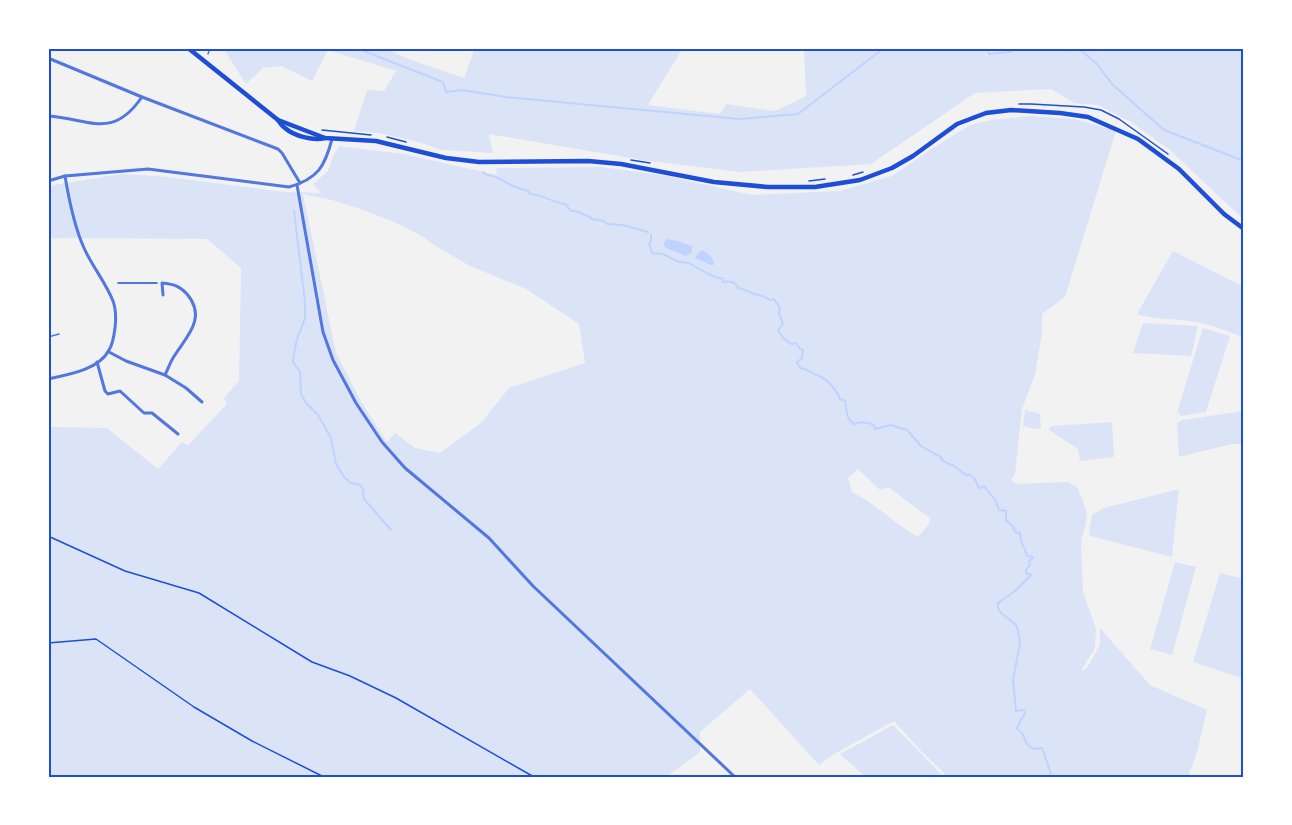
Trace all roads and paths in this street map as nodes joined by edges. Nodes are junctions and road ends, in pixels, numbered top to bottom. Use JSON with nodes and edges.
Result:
{"nodes":[{"id":1,"x":188,"y":48,"type":"edge"},
{"id":2,"x":210,"y":48,"type":"edge"},
{"id":3,"x":208,"y":54,"type":"dead end"},
{"id":4,"x":48,"y":58,"type":"edge"},
{"id":5,"x":142,"y":97,"type":"junction"},
{"id":6,"x":1014,"y":105,"type":"dead end"},
{"id":7,"x":48,"y":116,"type":"edge"},
{"id":8,"x":319,"y":130,"type":"dead end"},
{"id":9,"x":326,"y":131,"type":"dead end"},
{"id":10,"x":332,"y":139,"type":"junction"},
{"id":11,"x":1174,"y":158,"type":"dead end"},
{"id":12,"x":623,"y":159,"type":"dead end"},
{"id":13,"x":653,"y":164,"type":"dead end"},
{"id":14,"x":862,"y":173,"type":"dead end"},
{"id":15,"x":854,"y":175,"type":"dead end"},
{"id":16,"x":65,"y":176,"type":"junction"},
{"id":17,"x":827,"y":179,"type":"dead end"},
{"id":18,"x":48,"y":181,"type":"edge"},
{"id":19,"x":809,"y":181,"type":"dead end"},
{"id":20,"x":298,"y":184,"type":"junction"},
{"id":21,"x":1244,"y":229,"type":"edge"},
{"id":22,"x":118,"y":283,"type":"dead end"},
{"id":23,"x":162,"y":283,"type":"junction"},
{"id":24,"x":163,"y":295,"type":"dead end"},
{"id":25,"x":58,"y":334,"type":"dead end"},
{"id":26,"x":48,"y":337,"type":"edge"},
{"id":27,"x":109,"y":352,"type":"junction"},
{"id":28,"x":97,"y":362,"type":"junction"},
{"id":29,"x":165,"y":375,"type":"junction"},
{"id":30,"x":48,"y":379,"type":"edge"},
{"id":31,"x":202,"y":402,"type":"dead end"},
{"id":32,"x":178,"y":434,"type":"dead end"},
{"id":33,"x":48,"y":536,"type":"edge"},
{"id":34,"x":48,"y":643,"type":"edge"},
{"id":35,"x":48,"y":774,"type":"edge"},
{"id":36,"x":53,"y":777,"type":"edge"},
{"id":37,"x":324,"y":777,"type":"edge"},
{"id":38,"x":534,"y":777,"type":"edge"},
{"id":39,"x":735,"y":777,"type":"edge"}],
"edges":[{"from":1,"to":10,"type":"main road"},
{"from":2,"to":3,"type":"lane"},
{"from":4,"to":5,"type":"street"},
{"from":5,"to":7,"type":"street"},
{"from":5,"to":20,"type":"street"},
{"from":6,"to":11,"type":"path"},
{"from":8,"to":9,"type":"path"},
{"from":10,"to":20,"type":"street"},
{"from":10,"to":21,"type":"main road"},
{"from":12,"to":13,"type":"path"},
{"from":14,"to":15,"type":"path"},
{"from":16,"to":18,"type":"street"},
{"from":16,"to":20,"type":"street"},
{"from":16,"to":27,"type":"street"},
{"from":17,"to":19,"type":"path"},
{"from":20,"to":39,"type":"street"},
{"from":22,"to":23,"type":"path"},
{"from":23,"to":24,"type":"street"},
{"from":23,"to":29,"type":"street"},
{"from":25,"to":26,"type":"lane"},
{"from":27,"to":28,"type":"street"},
{"from":27,"to":29,"type":"street"},
{"from":28,"to":30,"type":"street"},
{"from":28,"to":32,"type":"street"},
{"from":29,"to":31,"type":"street"},
{"from":33,"to":38,"type":"path"},
{"from":34,"to":37,"type":"path"},
{"from":35,"to":36,"type":"path"}]}
